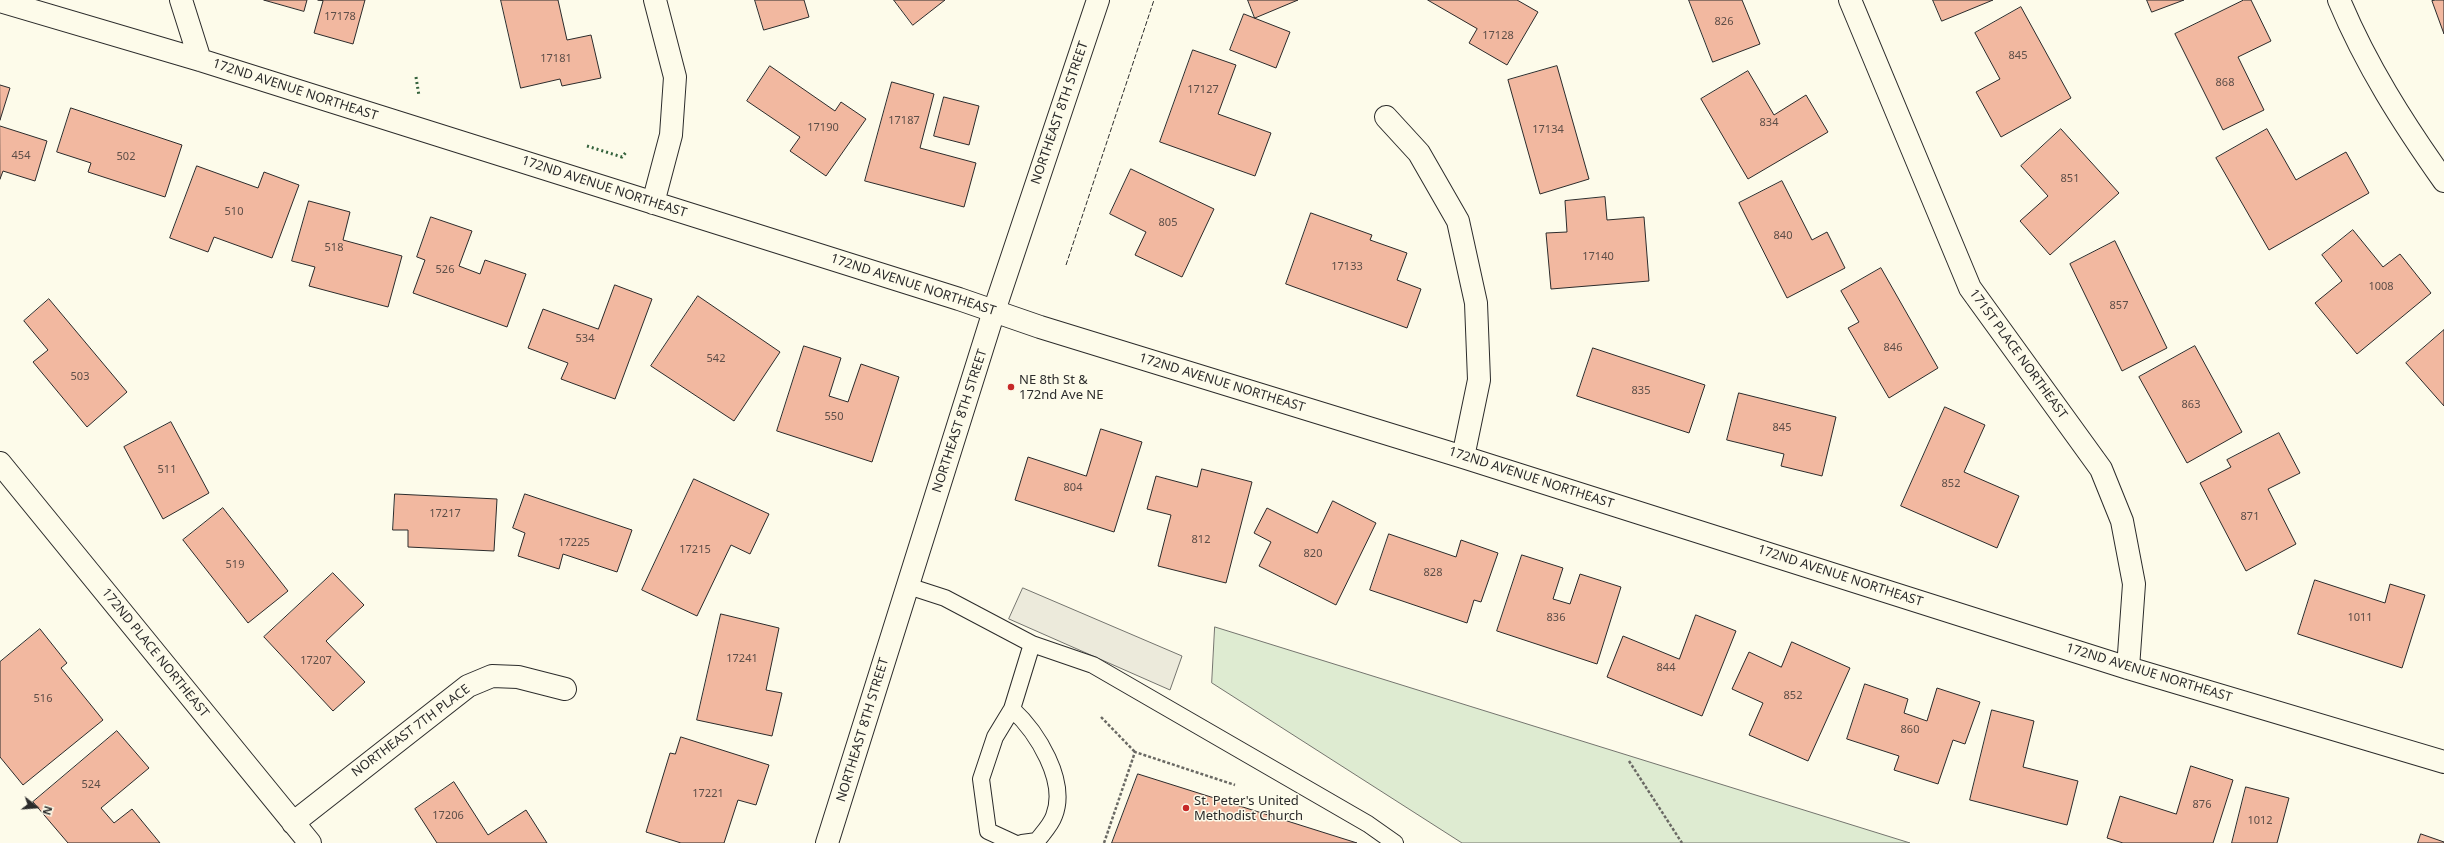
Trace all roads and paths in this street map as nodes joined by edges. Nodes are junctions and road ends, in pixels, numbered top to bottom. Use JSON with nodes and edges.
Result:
{"nodes":[{"id":1,"x":181,"y":0,"type":"edge"},
{"id":2,"x":655,"y":0,"type":"edge"},
{"id":3,"x":1098,"y":0,"type":"edge"},
{"id":4,"x":1850,"y":0,"type":"edge"},
{"id":5,"x":2339,"y":0,"type":"edge"},
{"id":6,"x":0,"y":1,"type":"edge"},
{"id":7,"x":200,"y":60,"type":"junction"},
{"id":8,"x":1386,"y":118,"type":"dead end"},
{"id":9,"x":2444,"y":180,"type":"edge"},
{"id":10,"x":653,"y":202,"type":"junction"},
{"id":11,"x":994,"y":312,"type":"junction"},
{"id":12,"x":1463,"y":457,"type":"junction"},
{"id":13,"x":0,"y":464,"type":"edge"},
{"id":14,"x":908,"y":586,"type":"junction"},
{"id":15,"x":1032,"y":644,"type":"junction"},
{"id":16,"x":2128,"y":668,"type":"junction"},
{"id":17,"x":565,"y":689,"type":"dead end"},
{"id":18,"x":1012,"y":709,"type":"junction"},
{"id":19,"x":1101,"y":717,"type":"dead end"},
{"id":20,"x":1135,"y":752,"type":"junction"},
{"id":21,"x":1629,"y":761,"type":"dead end"},
{"id":22,"x":2444,"y":762,"type":"edge"},
{"id":23,"x":1235,"y":785,"type":"dead end"},
{"id":24,"x":294,"y":823,"type":"junction"},
{"id":25,"x":310,"y":843,"type":"edge"},
{"id":26,"x":827,"y":843,"type":"edge"},
{"id":27,"x":1014,"y":843,"type":"edge"},
{"id":28,"x":1022,"y":843,"type":"edge"},
{"id":29,"x":1104,"y":843,"type":"edge"},
{"id":30,"x":1395,"y":843,"type":"edge"},
{"id":31,"x":1682,"y":843,"type":"edge"}],
"edges":[{"from":1,"to":7,"type":"street"},
{"from":2,"to":10,"type":"street"},
{"from":3,"to":11,"type":"street","name":"NORTHEAST 8TH STREET"},
{"from":4,"to":16,"type":"street","name":"171ST PLACE NORTHEAST"},
{"from":5,"to":9,"type":"street"},
{"from":6,"to":7,"type":"street","name":"172ND AVENUE NORTHEAST"},
{"from":7,"to":10,"type":"street","name":"172ND AVENUE NORTHEAST"},
{"from":8,"to":12,"type":"street"},
{"from":10,"to":11,"type":"street","name":"172ND AVENUE NORTHEAST"},
{"from":11,"to":12,"type":"street","name":"172ND AVENUE NORTHEAST"},
{"from":11,"to":14,"type":"street","name":"NORTHEAST 8TH STREET"},
{"from":12,"to":16,"type":"street","name":"172ND AVENUE NORTHEAST"},
{"from":13,"to":24,"type":"street","name":"172ND PLACE NORTHEAST"},
{"from":14,"to":15,"type":"lane"},
{"from":14,"to":26,"type":"street","name":"NORTHEAST 8TH STREET"},
{"from":15,"to":18,"type":"lane"},
{"from":15,"to":30,"type":"lane"},
{"from":16,"to":22,"type":"street","name":"172ND AVENUE NORTHEAST"},
{"from":17,"to":24,"type":"street","name":"NORTHEAST 7TH PLACE"},
{"from":18,"to":27,"type":"lane"},
{"from":18,"to":28,"type":"lane"},
{"from":19,"to":20,"type":"path"},
{"from":20,"to":23,"type":"path"},
{"from":20,"to":29,"type":"path"},
{"from":21,"to":31,"type":"path"},
{"from":24,"to":25,"type":"street","name":"172ND PLACE NORTHEAST"}]}
